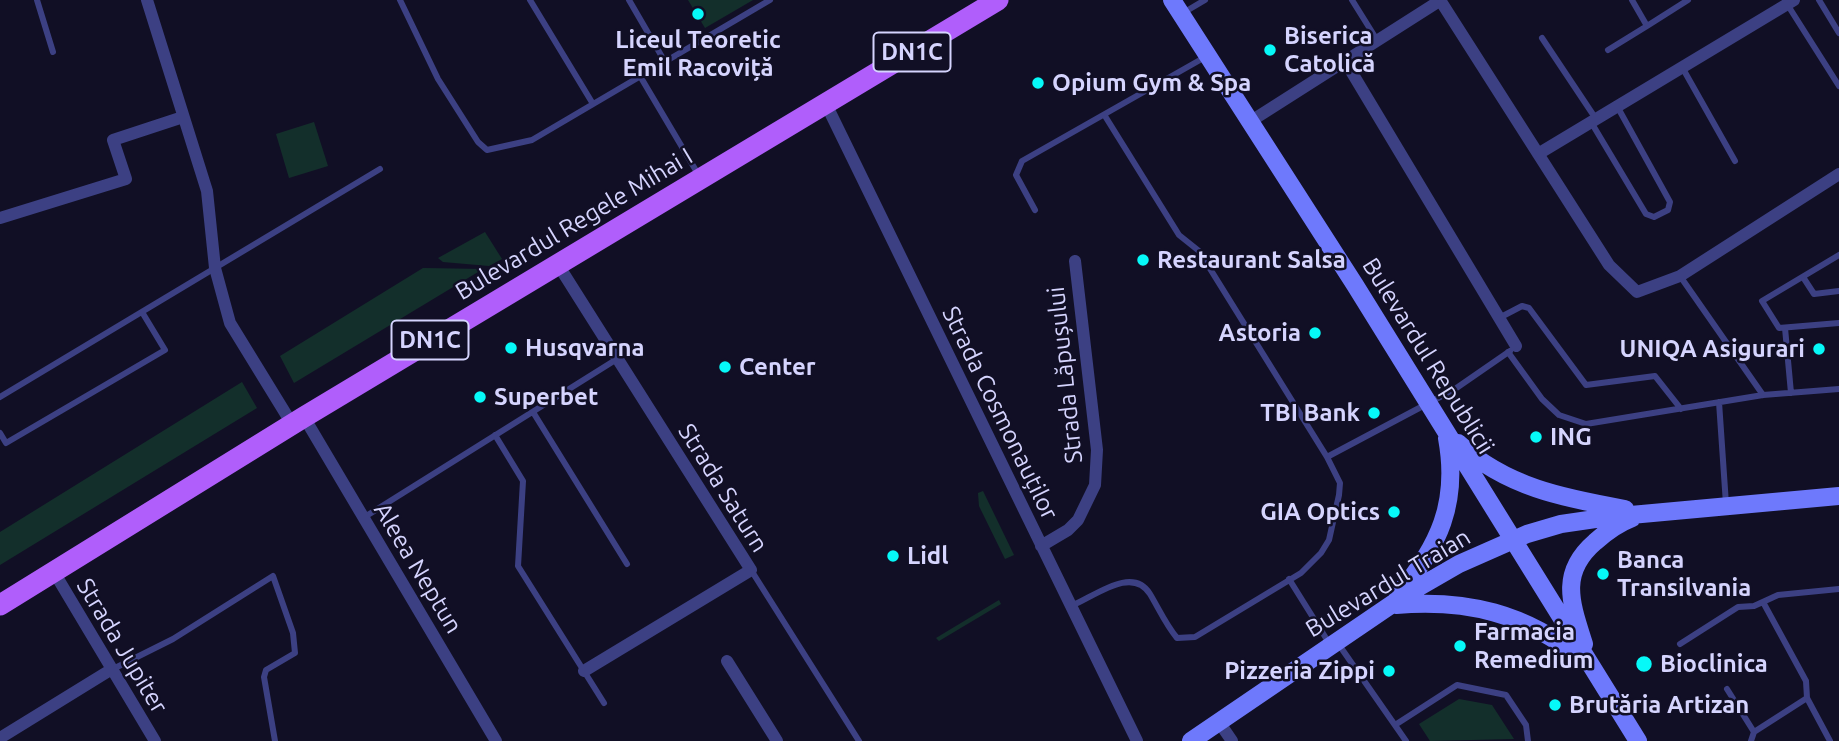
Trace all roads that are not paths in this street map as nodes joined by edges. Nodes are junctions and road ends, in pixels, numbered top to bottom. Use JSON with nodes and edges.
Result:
{"nodes":[{"id":1,"x":37,"y":0,"type":"edge"},
{"id":2,"x":147,"y":0,"type":"edge"},
{"id":3,"x":400,"y":0,"type":"edge"},
{"id":4,"x":530,"y":0,"type":"edge"},
{"id":5,"x":629,"y":0,"type":"edge"},
{"id":6,"x":770,"y":0,"type":"edge"},
{"id":7,"x":998,"y":0,"type":"edge"},
{"id":8,"x":1205,"y":0,"type":"edge"},
{"id":9,"x":1352,"y":0,"type":"edge"},
{"id":10,"x":1441,"y":0,"type":"edge"},
{"id":11,"x":1632,"y":0,"type":"edge"},
{"id":12,"x":1670,"y":0,"type":"edge"},
{"id":13,"x":1688,"y":0,"type":"edge"},
{"id":14,"x":1819,"y":0,"type":"edge"},
{"id":15,"x":1791,"y":2,"type":"edge"},
{"id":16,"x":1177,"y":7,"type":"edge"},
{"id":17,"x":1675,"y":8,"type":"junction"},
{"id":18,"x":1647,"y":26,"type":"junction"},
{"id":19,"x":1839,"y":33,"type":"edge"},
{"id":20,"x":1542,"y":38,"type":"dead end"},
{"id":21,"x":1377,"y":40,"type":"junction"},
{"id":22,"x":1608,"y":50,"type":"dead end"},
{"id":23,"x":53,"y":52,"type":"dead end"},
{"id":24,"x":1208,"y":55,"type":"junction"},
{"id":25,"x":1345,"y":61,"type":"junction"},
{"id":26,"x":665,"y":62,"type":"junction"},
{"id":27,"x":1682,"y":67,"type":"junction"},
{"id":28,"x":640,"y":76,"type":"junction"},
{"id":29,"x":1839,"y":86,"type":"edge"},
{"id":30,"x":593,"y":104,"type":"junction"},
{"id":31,"x":825,"y":104,"type":"junction"},
{"id":32,"x":1617,"y":106,"type":"junction"},
{"id":33,"x":1105,"y":116,"type":"junction"},
{"id":34,"x":183,"y":117,"type":"junction"},
{"id":35,"x":1251,"y":121,"type":"junction"},
{"id":36,"x":1593,"y":121,"type":"junction"},
{"id":37,"x":1538,"y":154,"type":"junction"},
{"id":38,"x":1735,"y":161,"type":"dead end"},
{"id":39,"x":380,"y":169,"type":"dead end"},
{"id":40,"x":1839,"y":174,"type":"edge"},
{"id":41,"x":701,"y":179,"type":"junction"},
{"id":42,"x":1035,"y":209,"type":"dead end"},
{"id":43,"x":0,"y":218,"type":"edge"},
{"id":44,"x":1839,"y":255,"type":"edge"},
{"id":45,"x":1075,"y":261,"type":"dead end"},
{"id":46,"x":557,"y":263,"type":"junction"},
{"id":47,"x":215,"y":268,"type":"junction"},
{"id":48,"x":1681,"y":276,"type":"junction"},
{"id":49,"x":1802,"y":277,"type":"junction"},
{"id":50,"x":1839,"y":291,"type":"edge"},
{"id":51,"x":142,"y":312,"type":"junction"},
{"id":52,"x":1499,"y":318,"type":"junction"},
{"id":53,"x":1839,"y":323,"type":"edge"},
{"id":54,"x":1785,"y":328,"type":"junction"},
{"id":55,"x":1512,"y":349,"type":"junction"},
{"id":56,"x":617,"y":358,"type":"junction"},
{"id":57,"x":1839,"y":389,"type":"edge"},
{"id":58,"x":1791,"y":393,"type":"junction"},
{"id":59,"x":1763,"y":395,"type":"junction"},
{"id":60,"x":0,"y":397,"type":"edge"},
{"id":61,"x":1427,"y":401,"type":"junction"},
{"id":62,"x":1719,"y":402,"type":"junction"},
{"id":63,"x":1681,"y":408,"type":"junction"},
{"id":64,"x":533,"y":412,"type":"junction"},
{"id":65,"x":298,"y":420,"type":"junction"},
{"id":66,"x":1446,"y":432,"type":"junction"},
{"id":67,"x":0,"y":433,"type":"edge"},
{"id":68,"x":495,"y":435,"type":"junction"},
{"id":69,"x":1328,"y":457,"type":"junction"},
{"id":70,"x":1839,"y":496,"type":"edge"},
{"id":71,"x":1726,"y":506,"type":"junction"},
{"id":72,"x":1649,"y":513,"type":"junction"},
{"id":73,"x":363,"y":518,"type":"junction"},
{"id":74,"x":1512,"y":540,"type":"junction"},
{"id":75,"x":1041,"y":546,"type":"junction"},
{"id":76,"x":627,"y":564,"type":"dead end"},
{"id":77,"x":751,"y":570,"type":"junction"},
{"id":78,"x":54,"y":572,"type":"junction"},
{"id":79,"x":1289,"y":579,"type":"junction"},
{"id":80,"x":1839,"y":589,"type":"edge"},
{"id":81,"x":1763,"y":602,"type":"junction"},
{"id":82,"x":0,"y":605,"type":"edge"},
{"id":83,"x":1391,"y":605,"type":"junction"},
{"id":84,"x":1071,"y":606,"type":"junction"},
{"id":85,"x":1333,"y":644,"type":"junction"},
{"id":86,"x":1680,"y":644,"type":"dead end"},
{"id":87,"x":727,"y":661,"type":"dead end"},
{"id":88,"x":112,"y":669,"type":"junction"},
{"id":89,"x":584,"y":671,"type":"junction"},
{"id":90,"x":1594,"y":671,"type":"junction"},
{"id":91,"x":1727,"y":689,"type":"dead end"},
{"id":92,"x":1807,"y":698,"type":"junction"},
{"id":93,"x":604,"y":703,"type":"dead end"},
{"id":94,"x":1219,"y":722,"type":"junction"},
{"id":95,"x":1395,"y":725,"type":"junction"},
{"id":96,"x":1754,"y":732,"type":"junction"},
{"id":97,"x":0,"y":738,"type":"edge"},
{"id":98,"x":155,"y":741,"type":"edge"},
{"id":99,"x":275,"y":741,"type":"edge"},
{"id":100,"x":496,"y":741,"type":"edge"},
{"id":101,"x":777,"y":741,"type":"edge"},
{"id":102,"x":859,"y":741,"type":"edge"},
{"id":103,"x":1137,"y":741,"type":"edge"},
{"id":104,"x":1191,"y":741,"type":"edge"},
{"id":105,"x":1232,"y":741,"type":"edge"},
{"id":106,"x":1406,"y":741,"type":"edge"},
{"id":107,"x":1528,"y":741,"type":"edge"},
{"id":108,"x":1638,"y":741,"type":"edge"},
{"id":109,"x":1751,"y":741,"type":"edge"},
{"id":110,"x":1830,"y":741,"type":"edge"}],
"edges":[{"from":1,"to":23,"type":"lane"},
{"from":2,"to":34,"type":"street","name":"Aleea Neptun"},
{"from":3,"to":30,"type":"lane"},
{"from":4,"to":30,"type":"lane"},
{"from":5,"to":26,"type":"lane"},
{"from":6,"to":26,"type":"lane"},
{"from":7,"to":31,"type":"main road","name":"Bulevardul Regele Mihai I","number":"DN1C"},
{"from":8,"to":16,"type":"lane"},
{"from":9,"to":21,"type":"lane"},
{"from":10,"to":21,"type":"street"},
{"from":10,"to":37,"type":"street"},
{"from":11,"to":18,"type":"lane"},
{"from":12,"to":17,"type":"lane"},
{"from":13,"to":17,"type":"lane"},
{"from":14,"to":19,"type":"lane"},
{"from":15,"to":27,"type":"street"},
{"from":15,"to":29,"type":"lane"},
{"from":16,"to":24,"type":"street","name":"Bulevardul Republicii"},
{"from":17,"to":18,"type":"lane"},
{"from":18,"to":22,"type":"lane"},
{"from":20,"to":36,"type":"lane"},
{"from":21,"to":25,"type":"street"},
{"from":24,"to":33,"type":"lane"},
{"from":24,"to":35,"type":"street","name":"Bulevardul Republicii"},
{"from":25,"to":35,"type":"street"},
{"from":25,"to":52,"type":"street"},
{"from":26,"to":28,"type":"lane"},
{"from":27,"to":32,"type":"street"},
{"from":27,"to":38,"type":"lane"},
{"from":28,"to":30,"type":"lane"},
{"from":28,"to":41,"type":"lane"},
{"from":31,"to":41,"type":"main road","name":"Bulevardul Regele Mihai I","number":"DN1C"},
{"from":31,"to":75,"type":"street","name":"Strada Cosmonauților"},
{"from":32,"to":36,"type":"street"},
{"from":32,"to":36,"type":"lane"},
{"from":33,"to":42,"type":"lane"},
{"from":33,"to":69,"type":"lane"},
{"from":34,"to":43,"type":"street"},
{"from":34,"to":47,"type":"street","name":"Aleea Neptun"},
{"from":35,"to":61,"type":"street","name":"Bulevardul Republicii"},
{"from":36,"to":37,"type":"street"},
{"from":37,"to":48,"type":"street"},
{"from":39,"to":47,"type":"lane"},
{"from":40,"to":48,"type":"street"},
{"from":41,"to":46,"type":"main road","name":"Bulevardul Regele Mihai I","number":"DN1C"},
{"from":44,"to":49,"type":"lane"},
{"from":45,"to":75,"type":"street","name":"Strada Lăpușului"},
{"from":46,"to":56,"type":"street","name":"Strada Saturn"},
{"from":46,"to":65,"type":"main road","name":"Bulevardul Regele Mihai I","number":"DN1C"},
{"from":47,"to":51,"type":"lane"},
{"from":47,"to":65,"type":"street","name":"Aleea Neptun"},
{"from":48,"to":59,"type":"lane"},
{"from":49,"to":50,"type":"lane"},
{"from":49,"to":54,"type":"lane"},
{"from":51,"to":60,"type":"lane"},
{"from":51,"to":67,"type":"lane"},
{"from":52,"to":55,"type":"street"},
{"from":52,"to":63,"type":"lane"},
{"from":53,"to":54,"type":"lane"},
{"from":54,"to":58,"type":"lane"},
{"from":55,"to":61,"type":"lane"},
{"from":55,"to":63,"type":"lane"},
{"from":56,"to":64,"type":"lane"},
{"from":56,"to":77,"type":"street","name":"Strada Saturn"},
{"from":57,"to":58,"type":"lane"},
{"from":58,"to":59,"type":"lane"},
{"from":59,"to":62,"type":"lane"},
{"from":61,"to":66,"type":"street","name":"Bulevardul Republicii"},
{"from":61,"to":69,"type":"lane"},
{"from":62,"to":63,"type":"lane"},
{"from":62,"to":71,"type":"lane"},
{"from":64,"to":68,"type":"lane"},
{"from":64,"to":76,"type":"lane"},
{"from":65,"to":73,"type":"street","name":"Aleea Neptun"},
{"from":65,"to":78,"type":"main road","name":"Bulevardul Regele Mihai I","number":"DN1C"},
{"from":66,"to":72,"type":"street"},
{"from":66,"to":74,"type":"street","name":"Bulevardul Republicii"},
{"from":66,"to":83,"type":"street"},
{"from":68,"to":73,"type":"lane"},
{"from":68,"to":89,"type":"lane"},
{"from":69,"to":79,"type":"lane"},
{"from":70,"to":71,"type":"street","name":"Bulevardul Traian"},
{"from":71,"to":72,"type":"street","name":"Bulevardul Traian"},
{"from":72,"to":74,"type":"street","name":"Bulevardul Traian"},
{"from":72,"to":90,"type":"street"},
{"from":73,"to":100,"type":"street","name":"Aleea Neptun"},
{"from":74,"to":83,"type":"street","name":"Bulevardul Traian"},
{"from":74,"to":90,"type":"street","name":"Bulevardul Republicii"},
{"from":75,"to":84,"type":"street","name":"Strada Cosmonauților"},
{"from":77,"to":89,"type":"street","name":"Strada Saturn"},
{"from":77,"to":102,"type":"lane"},
{"from":78,"to":82,"type":"main road","name":"Bulevardul Regele Mihai I","number":"DN1C"},
{"from":78,"to":88,"type":"street","name":"Strada Jupiter"},
{"from":79,"to":84,"type":"lane"},
{"from":79,"to":85,"type":"lane"},
{"from":80,"to":81,"type":"lane"},
{"from":81,"to":86,"type":"lane"},
{"from":81,"to":92,"type":"lane"},
{"from":83,"to":85,"type":"street","name":"Bulevardul Traian"},
{"from":83,"to":90,"type":"street"},
{"from":84,"to":103,"type":"street","name":"Strada Cosmonauților"},
{"from":85,"to":94,"type":"street","name":"Bulevardul Traian"},
{"from":85,"to":95,"type":"lane"},
{"from":87,"to":101,"type":"street"},
{"from":88,"to":97,"type":"street"},
{"from":88,"to":98,"type":"street","name":"Strada Jupiter"},
{"from":88,"to":99,"type":"lane"},
{"from":89,"to":93,"type":"lane"},
{"from":90,"to":108,"type":"street","name":"Bulevardul Republicii"},
{"from":91,"to":96,"type":"lane"},
{"from":92,"to":96,"type":"lane"},
{"from":92,"to":110,"type":"lane"},
{"from":94,"to":104,"type":"street","name":"Bulevardul Traian"},
{"from":94,"to":105,"type":"street"},
{"from":95,"to":106,"type":"lane"},
{"from":95,"to":107,"type":"lane"},
{"from":96,"to":109,"type":"lane"}]}
